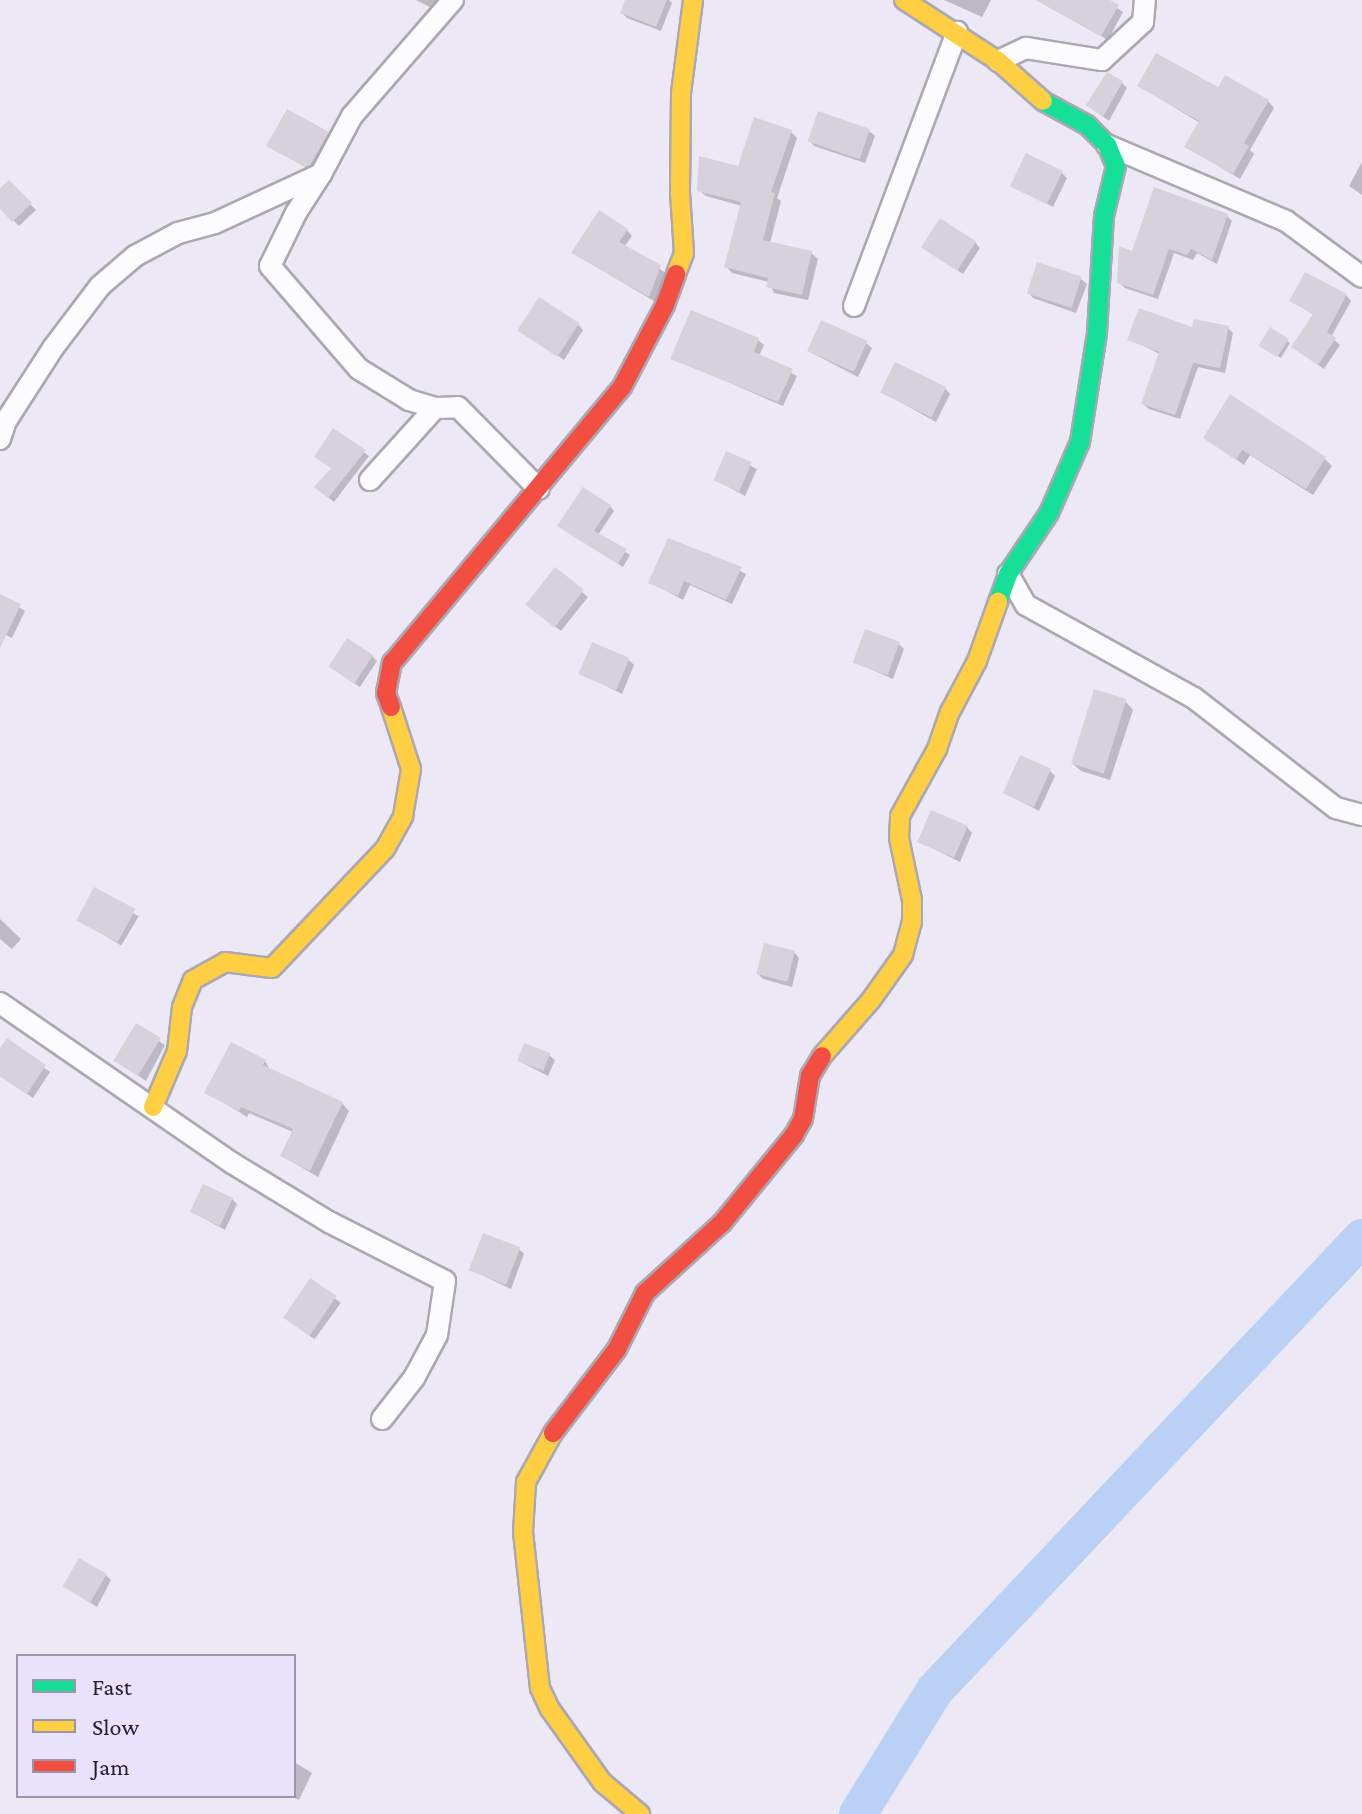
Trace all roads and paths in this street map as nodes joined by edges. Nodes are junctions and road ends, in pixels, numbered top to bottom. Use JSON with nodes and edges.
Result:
{"nodes":[{"id":1,"x":453,"y":0,"type":"edge"},
{"id":2,"x":693,"y":0,"type":"edge"},
{"id":3,"x":904,"y":0,"type":"edge"},
{"id":4,"x":1145,"y":0,"type":"edge"},
{"id":5,"x":957,"y":32,"type":"junction"},
{"id":6,"x":998,"y":61,"type":"junction"},
{"id":7,"x":1107,"y":145,"type":"junction"},
{"id":8,"x":321,"y":174,"type":"junction"},
{"id":9,"x":1362,"y":277,"type":"edge"},
{"id":10,"x":854,"y":306,"type":"dead end"},
{"id":11,"x":435,"y":408,"type":"junction"},
{"id":12,"x":0,"y":439,"type":"edge"},
{"id":13,"x":370,"y":480,"type":"dead end"},
{"id":14,"x":539,"y":489,"type":"junction"},
{"id":15,"x":1008,"y":574,"type":"junction"},
{"id":16,"x":1362,"y":815,"type":"edge"},
{"id":17,"x":0,"y":1003,"type":"edge"},
{"id":18,"x":153,"y":1107,"type":"junction"},
{"id":19,"x":382,"y":1419,"type":"dead end"},
{"id":20,"x":640,"y":1814,"type":"edge"}],
"edges":[{"from":1,"to":8,"type":"street"},
{"from":2,"to":14,"type":"street"},
{"from":3,"to":5,"type":"street"},
{"from":4,"to":6,"type":"street"},
{"from":5,"to":6,"type":"street"},
{"from":5,"to":10,"type":"street"},
{"from":6,"to":7,"type":"street"},
{"from":7,"to":9,"type":"street"},
{"from":7,"to":15,"type":"street"},
{"from":8,"to":11,"type":"street"},
{"from":8,"to":12,"type":"street"},
{"from":11,"to":13,"type":"street"},
{"from":11,"to":14,"type":"street"},
{"from":14,"to":18,"type":"street"},
{"from":15,"to":16,"type":"street"},
{"from":15,"to":20,"type":"street"},
{"from":17,"to":18,"type":"street"},
{"from":18,"to":19,"type":"street"}]}
